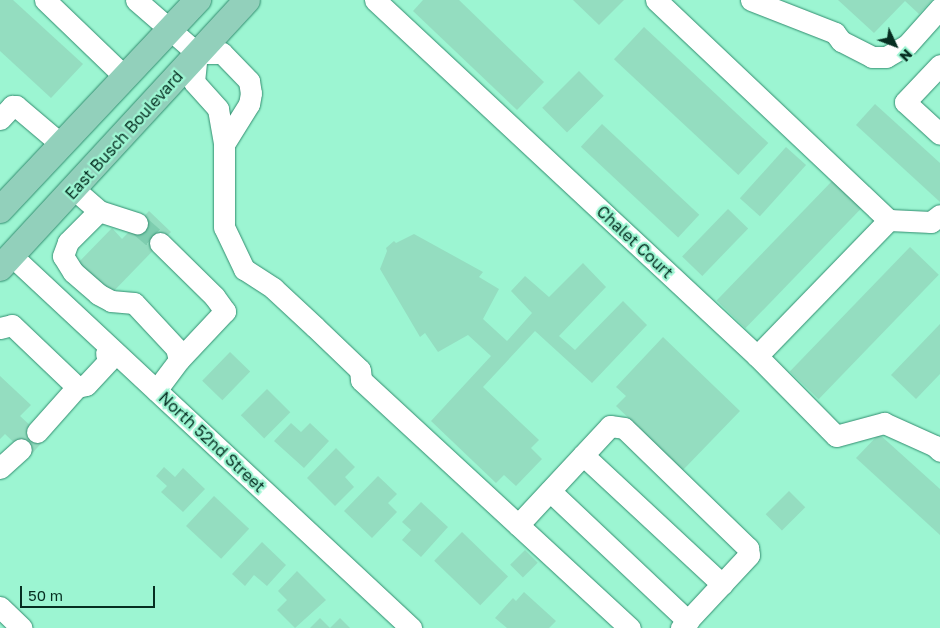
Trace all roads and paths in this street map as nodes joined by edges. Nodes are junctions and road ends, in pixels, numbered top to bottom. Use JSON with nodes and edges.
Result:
{"nodes":[{"id":1,"x":45,"y":0,"type":"edge"},
{"id":2,"x":136,"y":0,"type":"edge"},
{"id":3,"x":198,"y":0,"type":"edge"},
{"id":4,"x":247,"y":0,"type":"edge"},
{"id":5,"x":375,"y":0,"type":"edge"},
{"id":6,"x":656,"y":0,"type":"edge"},
{"id":7,"x":751,"y":0,"type":"edge"},
{"id":8,"x":940,"y":8,"type":"edge"},
{"id":9,"x":170,"y":30,"type":"junction"},
{"id":10,"x":197,"y":54,"type":"junction"},
{"id":11,"x":940,"y":65,"type":"edge"},
{"id":12,"x":126,"y":78,"type":"junction"},
{"id":13,"x":0,"y":119,"type":"edge"},
{"id":14,"x":940,"y":134,"type":"edge"},
{"id":15,"x":224,"y":144,"type":"junction"},
{"id":16,"x":62,"y":145,"type":"junction"},
{"id":17,"x":75,"y":190,"type":"junction"},
{"id":18,"x":0,"y":210,"type":"edge"},
{"id":19,"x":98,"y":211,"type":"junction"},
{"id":20,"x":940,"y":216,"type":"edge"},
{"id":21,"x":889,"y":220,"type":"junction"},
{"id":22,"x":137,"y":223,"type":"tunnel mouth"},
{"id":23,"x":160,"y":244,"type":"tunnel mouth"},
{"id":24,"x":6,"y":262,"type":"edge"},
{"id":25,"x":0,"y":328,"type":"edge"},
{"id":26,"x":108,"y":350,"type":"junction"},
{"id":27,"x":757,"y":356,"type":"junction"},
{"id":28,"x":179,"y":360,"type":"junction"},
{"id":29,"x":78,"y":387,"type":"junction"},
{"id":30,"x":156,"y":390,"type":"junction"},
{"id":31,"x":37,"y":432,"type":"dead end"},
{"id":32,"x":938,"y":446,"type":"edge"},
{"id":33,"x":21,"y":449,"type":"dead end"},
{"id":34,"x":583,"y":455,"type":"junction"},
{"id":35,"x":0,"y":468,"type":"edge"},
{"id":36,"x":550,"y":490,"type":"junction"},
{"id":37,"x":518,"y":525,"type":"junction"},
{"id":38,"x":722,"y":584,"type":"junction"},
{"id":39,"x":0,"y":607,"type":"edge"},
{"id":40,"x":684,"y":624,"type":"edge"},
{"id":41,"x":22,"y":628,"type":"edge"},
{"id":42,"x":411,"y":628,"type":"edge"},
{"id":43,"x":630,"y":628,"type":"edge"}],
"edges":[{"from":1,"to":12,"type":"street"},
{"from":2,"to":9,"type":"street"},
{"from":3,"to":9,"type":"main road"},
{"from":4,"to":10,"type":"main road","name":"East Busch Boulevard"},
{"from":5,"to":27,"type":"street","name":"Chalet Court"},
{"from":6,"to":21,"type":"street"},
{"from":7,"to":8,"type":"street"},
{"from":9,"to":10,"type":"street"},
{"from":9,"to":12,"type":"main road"},
{"from":10,"to":15,"type":"street"},
{"from":10,"to":15,"type":"street"},
{"from":10,"to":17,"type":"main road","name":"East Busch Boulevard"},
{"from":11,"to":14,"type":"street"},
{"from":12,"to":16,"type":"main road"},
{"from":13,"to":16,"type":"street"},
{"from":15,"to":37,"type":"street"},
{"from":16,"to":18,"type":"main road"},
{"from":17,"to":19,"type":"street"},
{"from":17,"to":24,"type":"main road","name":"East Busch Boulevard"},
{"from":19,"to":22,"type":"street"},
{"from":19,"to":28,"type":"street"},
{"from":20,"to":21,"type":"street"},
{"from":21,"to":27,"type":"street"},
{"from":23,"to":28,"type":"street"},
{"from":24,"to":26,"type":"street","name":"North 52nd Street"},
{"from":25,"to":29,"type":"street"},
{"from":26,"to":29,"type":"street"},
{"from":26,"to":30,"type":"street","name":"North 52nd Street"},
{"from":27,"to":32,"type":"street","name":"Chalet Court"},
{"from":28,"to":30,"type":"street"},
{"from":29,"to":31,"type":"street"},
{"from":30,"to":42,"type":"street","name":"North 52nd Street"},
{"from":33,"to":35,"type":"street"},
{"from":34,"to":36,"type":"street"},
{"from":34,"to":38,"type":"street"},
{"from":34,"to":38,"type":"street"},
{"from":36,"to":37,"type":"street"},
{"from":36,"to":40,"type":"street"},
{"from":37,"to":43,"type":"street"},
{"from":38,"to":40,"type":"street"},
{"from":39,"to":41,"type":"street"}]}
